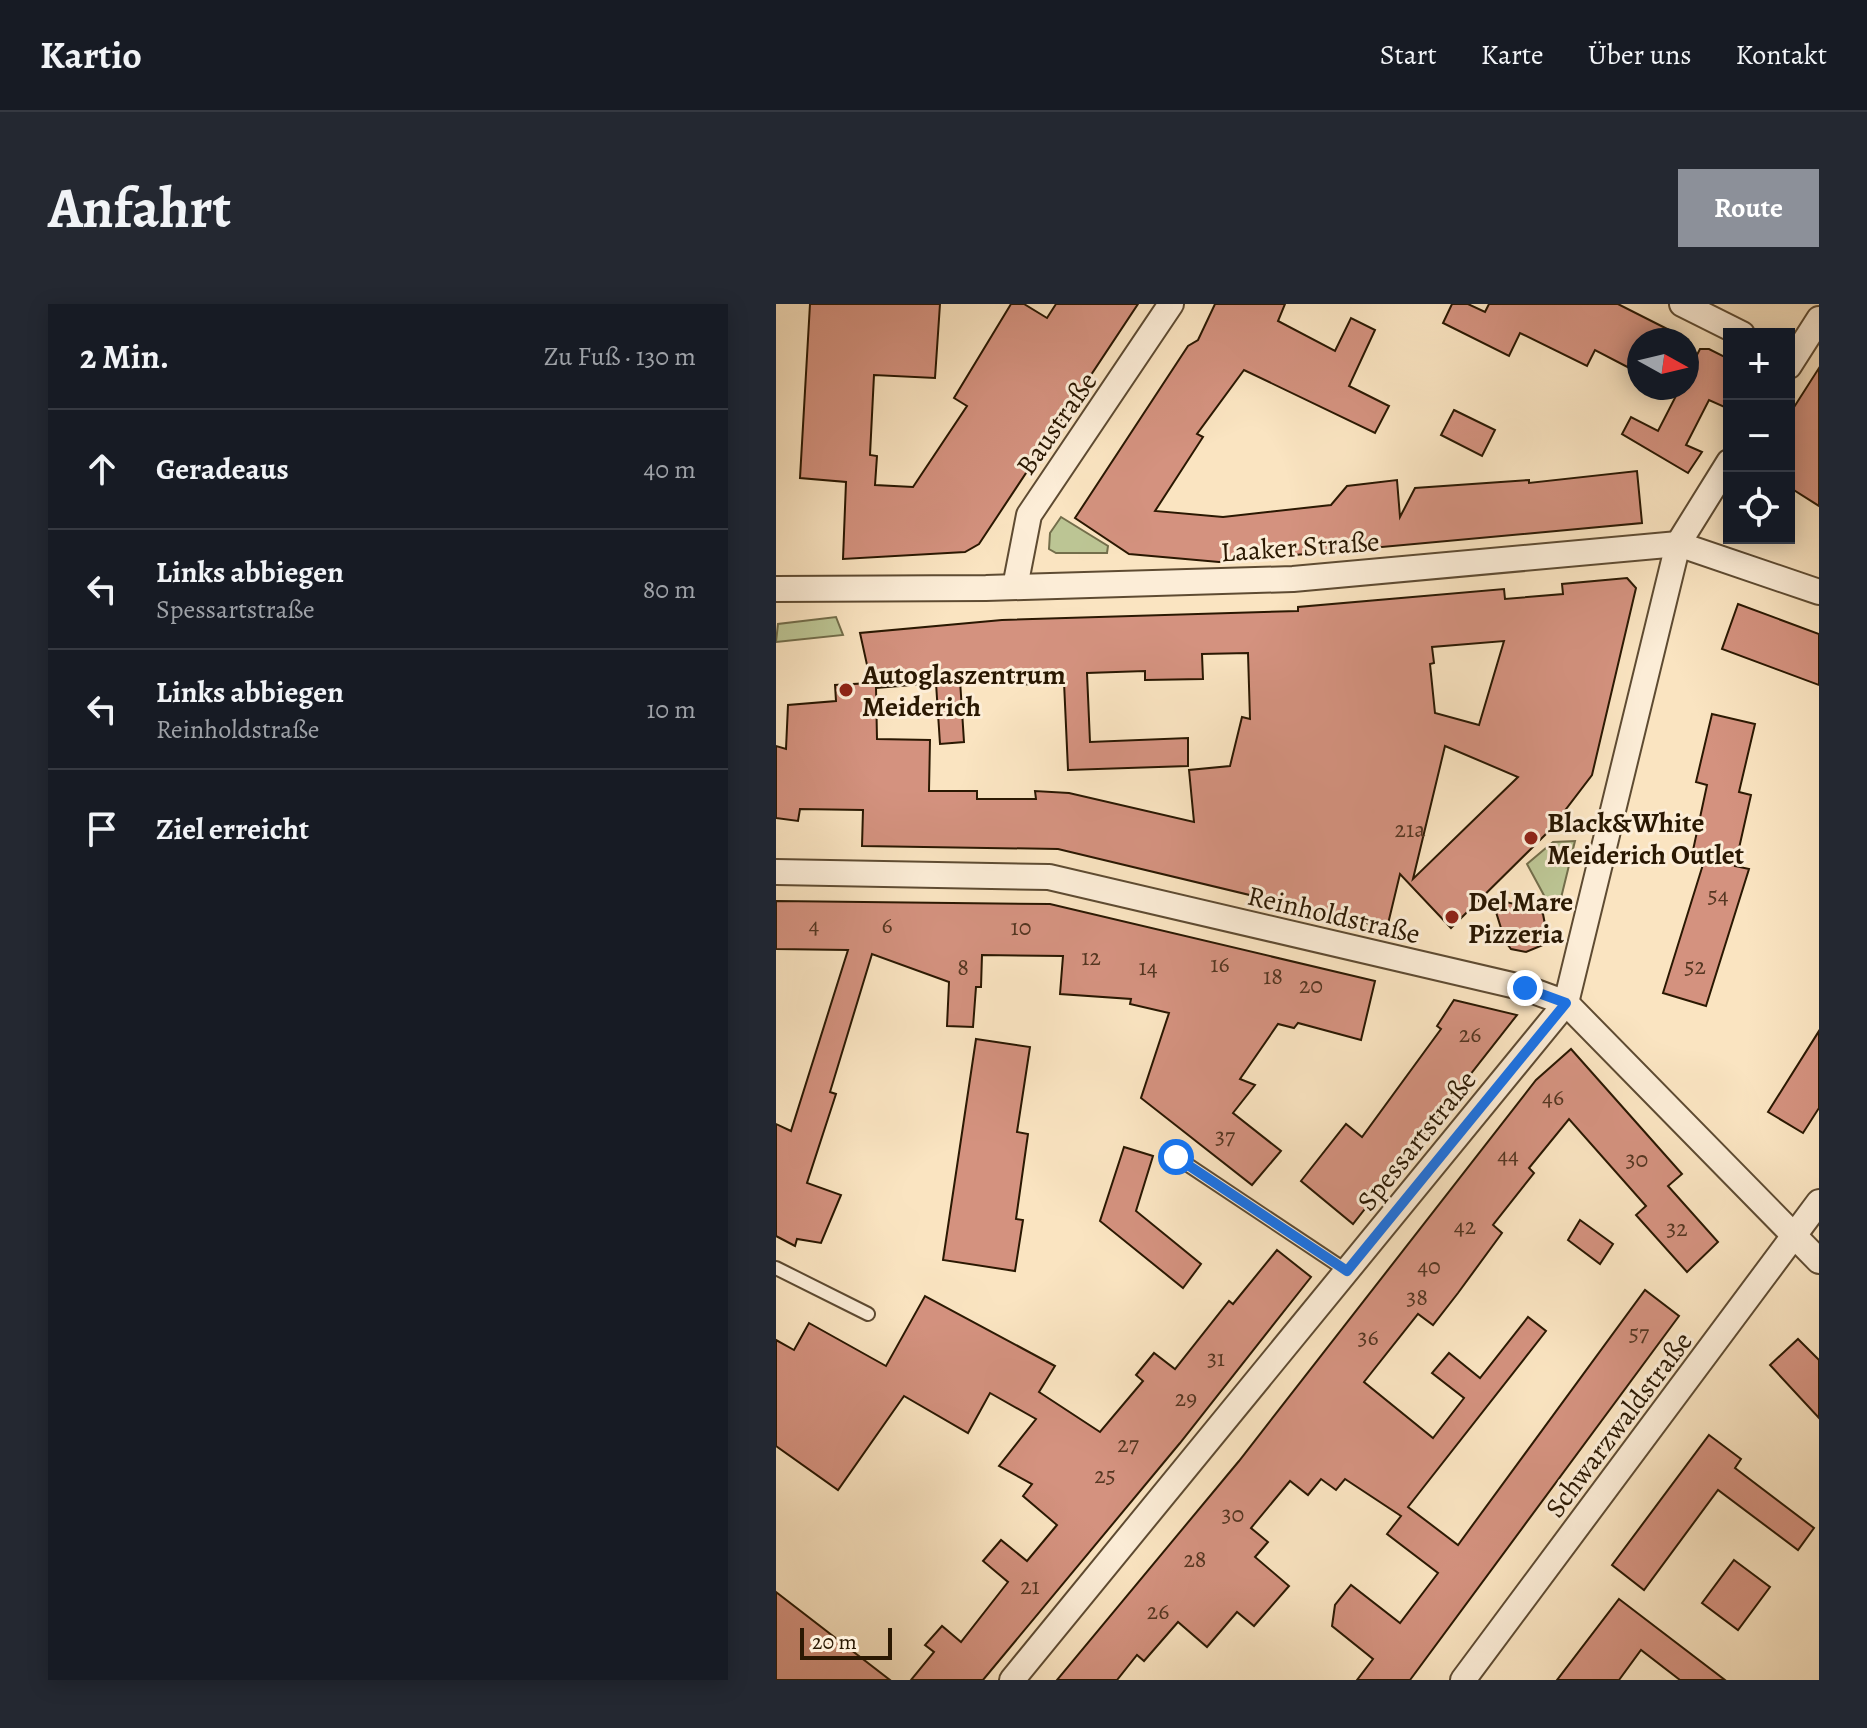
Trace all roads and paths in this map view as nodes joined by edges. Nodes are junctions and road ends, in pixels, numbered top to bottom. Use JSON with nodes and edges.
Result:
{"nodes":[{"id":1,"x":1171,"y":304,"type":"edge"},
{"id":2,"x":1682,"y":304,"type":"edge"},
{"id":3,"x":1819,"y":319,"type":"edge"},
{"id":4,"x":1730,"y":328,"type":"edge"},
{"id":5,"x":1795,"y":354,"type":"edge"},
{"id":6,"x":1723,"y":472,"type":"edge"},
{"id":7,"x":1678,"y":544,"type":"junction"},
{"id":8,"x":1015,"y":587,"type":"junction"},
{"id":9,"x":776,"y":589,"type":"edge"},
{"id":10,"x":1819,"y":592,"type":"edge"},
{"id":11,"x":776,"y":872,"type":"edge"},
{"id":12,"x":1566,"y":1003,"type":"junction"},
{"id":13,"x":1176,"y":1157,"type":"dead end"},
{"id":14,"x":1819,"y":1202,"type":"edge"},
{"id":15,"x":1797,"y":1237,"type":"junction"},
{"id":16,"x":1819,"y":1261,"type":"edge"},
{"id":17,"x":776,"y":1268,"type":"edge"},
{"id":18,"x":1347,"y":1271,"type":"junction"},
{"id":19,"x":868,"y":1314,"type":"dead end"},
{"id":20,"x":1012,"y":1680,"type":"edge"},
{"id":21,"x":1463,"y":1680,"type":"edge"}],
"edges":[{"from":1,"to":8,"type":"street","name":"Baustraße"},
{"from":2,"to":4,"type":"street"},
{"from":3,"to":5,"type":"street"},
{"from":6,"to":7,"type":"street","name":"Spessartstraße"},
{"from":7,"to":8,"type":"street","name":"Laaker Straße"},
{"from":7,"to":10,"type":"street","name":"Laaker Straße"},
{"from":7,"to":12,"type":"street","name":"Spessartstraße"},
{"from":8,"to":9,"type":"street","name":"Laaker Straße"},
{"from":11,"to":12,"type":"street","name":"Reinholdstraße"},
{"from":12,"to":15,"type":"street","name":"Reinholdstraße"},
{"from":12,"to":18,"type":"street","name":"Spessartstraße"},
{"from":13,"to":18,"type":"lane"},
{"from":14,"to":15,"type":"street","name":"Schwarzwaldstraße"},
{"from":15,"to":16,"type":"street","name":"Reinholdstraße"},
{"from":15,"to":21,"type":"street","name":"Schwarzwaldstraße"},
{"from":17,"to":19,"type":"lane"},
{"from":18,"to":20,"type":"street","name":"Spessartstraße"}]}
